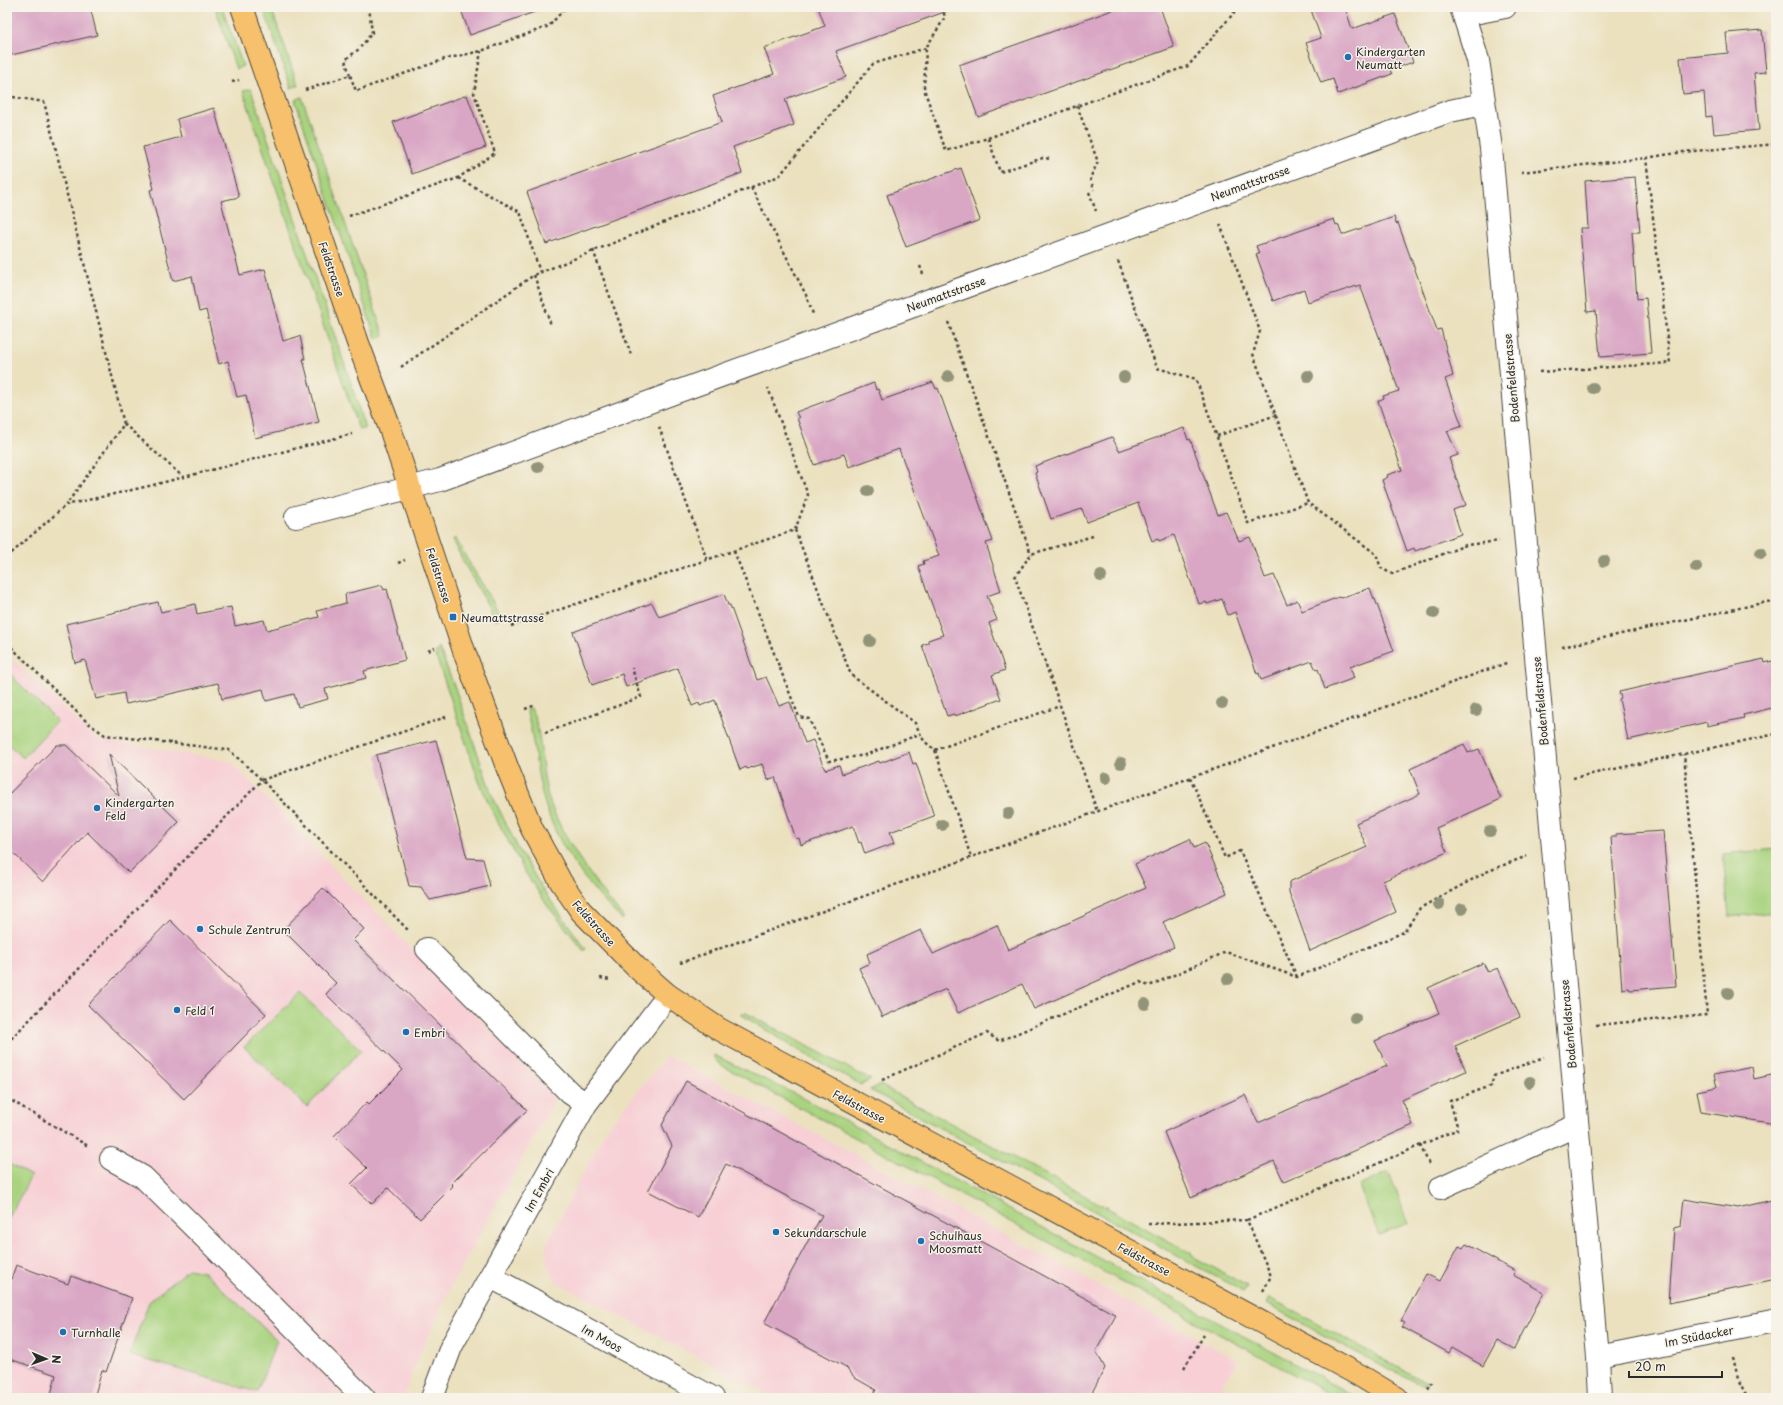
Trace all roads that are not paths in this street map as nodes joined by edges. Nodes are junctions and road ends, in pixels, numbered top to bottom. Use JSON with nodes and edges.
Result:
{"nodes":[{"id":1,"x":242,"y":7,"type":"edge"},
{"id":2,"x":1505,"y":7,"type":"edge"},
{"id":3,"x":1463,"y":11,"type":"edge"},
{"id":4,"x":1483,"y":104,"type":"junction"},
{"id":5,"x":410,"y":489,"type":"junction"},
{"id":6,"x":296,"y":517,"type":"dead end"},
{"id":7,"x":427,"y":949,"type":"road end"},
{"id":8,"x":668,"y":995,"type":"junction"},
{"id":9,"x":586,"y":1104,"type":"junction"},
{"id":10,"x":1577,"y":1125,"type":"junction"},
{"id":11,"x":111,"y":1159,"type":"road end"},
{"id":12,"x":1440,"y":1188,"type":"dead end"},
{"id":13,"x":491,"y":1277,"type":"junction"},
{"id":14,"x":1776,"y":1321,"type":"edge"},
{"id":15,"x":1598,"y":1357,"type":"junction"},
{"id":16,"x":364,"y":1398,"type":"edge"},
{"id":17,"x":432,"y":1398,"type":"edge"},
{"id":18,"x":713,"y":1398,"type":"edge"},
{"id":19,"x":1397,"y":1398,"type":"edge"},
{"id":20,"x":1600,"y":1398,"type":"edge"}],
"edges":[{"from":1,"to":5,"type":"main road","name":"Feldstrasse"},
{"from":2,"to":3,"type":"street"},
{"from":3,"to":4,"type":"street","name":"Bodenfeldstrasse"},
{"from":4,"to":5,"type":"street","name":"Neumattstrasse"},
{"from":4,"to":10,"type":"street","name":"Bodenfeldstrasse"},
{"from":5,"to":6,"type":"street","name":"Neumattstrasse"},
{"from":5,"to":8,"type":"main road","name":"Feldstrasse"},
{"from":7,"to":9,"type":"street"},
{"from":8,"to":9,"type":"street","name":"Im Embri"},
{"from":8,"to":19,"type":"main road","name":"Feldstrasse"},
{"from":9,"to":13,"type":"street","name":"Im Embri"},
{"from":10,"to":12,"type":"street"},
{"from":10,"to":15,"type":"street","name":"Bodenfeldstrasse"},
{"from":11,"to":16,"type":"street"},
{"from":13,"to":17,"type":"street","name":"Im Embri"},
{"from":13,"to":18,"type":"street","name":"Im Moos"},
{"from":14,"to":15,"type":"street","name":"Im Stüdacker"},
{"from":15,"to":20,"type":"street","name":"Bodenfeldstrasse"}]}
